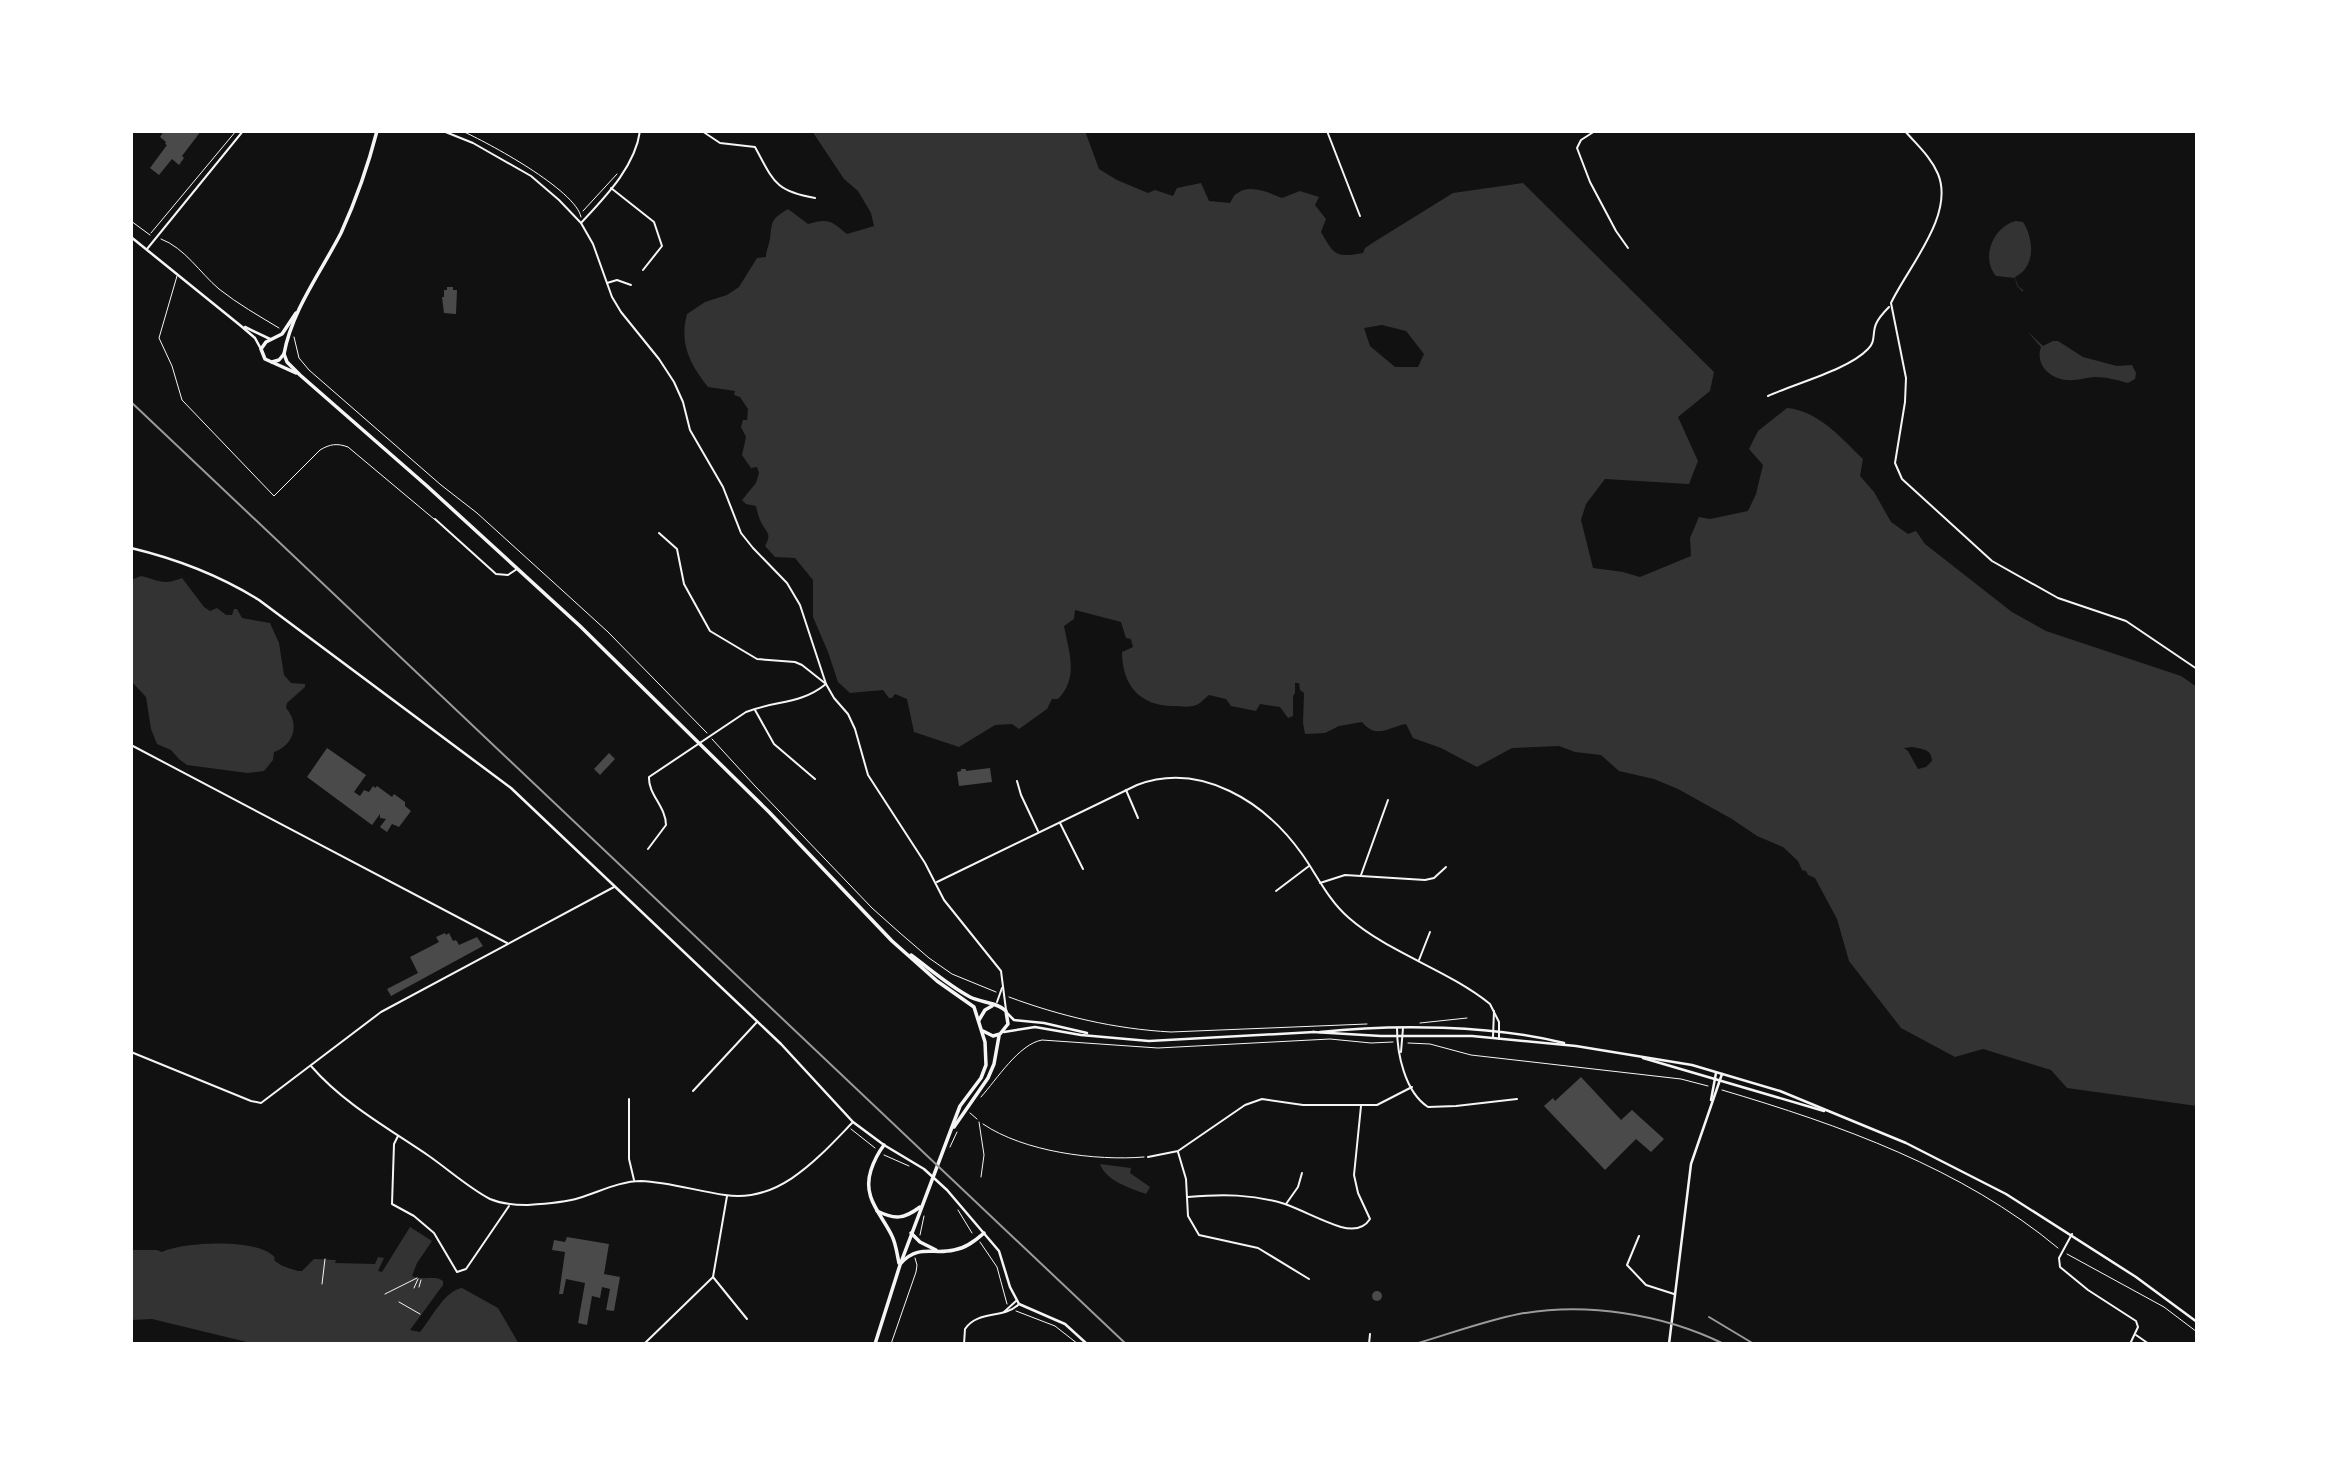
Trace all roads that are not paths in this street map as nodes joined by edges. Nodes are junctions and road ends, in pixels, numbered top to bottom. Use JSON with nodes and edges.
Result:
{"nodes":[{"id":1,"x":243,"y":131,"type":"edge"},
{"id":2,"x":377,"y":131,"type":"edge"},
{"id":3,"x":443,"y":131,"type":"edge"},
{"id":4,"x":640,"y":131,"type":"edge"},
{"id":5,"x":702,"y":131,"type":"edge"},
{"id":6,"x":1327,"y":131,"type":"edge"},
{"id":7,"x":1595,"y":131,"type":"edge"},
{"id":8,"x":1905,"y":131,"type":"edge"},
{"id":9,"x":611,"y":188,"type":"junction"},
{"id":10,"x":815,"y":198,"type":"dead end"},
{"id":11,"x":1360,"y":216,"type":"dead end"},
{"id":12,"x":581,"y":223,"type":"junction"},
{"id":13,"x":131,"y":237,"type":"edge"},
{"id":14,"x":1628,"y":248,"type":"dead end"},
{"id":15,"x":147,"y":250,"type":"junction"},
{"id":16,"x":643,"y":270,"type":"dead end"},
{"id":17,"x":178,"y":274,"type":"junction"},
{"id":18,"x":607,"y":283,"type":"junction"},
{"id":19,"x":631,"y":285,"type":"dead end"},
{"id":20,"x":302,"y":306,"type":"junction"},
{"id":21,"x":1890,"y":306,"type":"junction"},
{"id":22,"x":242,"y":326,"type":"junction"},
{"id":23,"x":272,"y":339,"type":"junction"},
{"id":24,"x":261,"y":349,"type":"junction"},
{"id":25,"x":284,"y":352,"type":"junction"},
{"id":26,"x":272,"y":362,"type":"junction"},
{"id":27,"x":300,"y":375,"type":"junction"},
{"id":28,"x":1768,"y":396,"type":"dead end"},
{"id":29,"x":435,"y":519,"type":"joint"},
{"id":30,"x":659,"y":533,"type":"dead end"},
{"id":31,"x":131,"y":548,"type":"edge"},
{"id":32,"x":518,"y":568,"type":"junction"},
{"id":33,"x":2197,"y":669,"type":"edge"},
{"id":34,"x":826,"y":684,"type":"junction"},
{"id":35,"x":754,"y":709,"type":"junction"},
{"id":36,"x":701,"y":744,"type":"junction"},
{"id":37,"x":131,"y":745,"type":"edge"},
{"id":38,"x":815,"y":779,"type":"dead end"},
{"id":39,"x":1017,"y":781,"type":"dead end"},
{"id":40,"x":1126,"y":789,"type":"junction"},
{"id":41,"x":1388,"y":800,"type":"dead end"},
{"id":42,"x":1138,"y":818,"type":"dead end"},
{"id":43,"x":1059,"y":821,"type":"junction"},
{"id":44,"x":1038,"y":832,"type":"junction"},
{"id":45,"x":648,"y":849,"type":"dead end"},
{"id":46,"x":1310,"y":866,"type":"junction"},
{"id":47,"x":1446,"y":867,"type":"dead end"},
{"id":48,"x":1083,"y":869,"type":"dead end"},
{"id":49,"x":1362,"y":875,"type":"junction"},
{"id":50,"x":936,"y":883,"type":"junction"},
{"id":51,"x":1320,"y":883,"type":"junction"},
{"id":52,"x":614,"y":886,"type":"junction"},
{"id":53,"x":1276,"y":891,"type":"dead end"},
{"id":54,"x":1430,"y":932,"type":"dead end"},
{"id":55,"x":892,"y":941,"type":"junction"},
{"id":56,"x":507,"y":943,"type":"junction"},
{"id":57,"x":1419,"y":960,"type":"junction"},
{"id":58,"x":1003,"y":984,"type":"junction"},
{"id":59,"x":995,"y":1005,"type":"junction"},
{"id":60,"x":1494,"y":1010,"type":"junction"},
{"id":61,"x":1007,"y":1012,"type":"junction"},
{"id":62,"x":757,"y":1021,"type":"junction"},
{"id":63,"x":979,"y":1021,"type":"junction"},
{"id":64,"x":981,"y":1028,"type":"junction"},
{"id":65,"x":1397,"y":1028,"type":"junction"},
{"id":66,"x":1404,"y":1028,"type":"junction"},
{"id":67,"x":1494,"y":1031,"type":"junction"},
{"id":68,"x":1313,"y":1032,"type":"junction"},
{"id":69,"x":1499,"y":1032,"type":"junction"},
{"id":70,"x":1000,"y":1033,"type":"junction"},
{"id":71,"x":1101,"y":1037,"type":"junction"},
{"id":72,"x":1397,"y":1037,"type":"junction"},
{"id":73,"x":1403,"y":1037,"type":"junction"},
{"id":74,"x":1493,"y":1038,"type":"junction"},
{"id":75,"x":1499,"y":1039,"type":"junction"},
{"id":76,"x":1576,"y":1046,"type":"junction"},
{"id":77,"x":131,"y":1052,"type":"edge"},
{"id":78,"x":1629,"y":1054,"type":"junction"},
{"id":79,"x":1401,"y":1057,"type":"junction"},
{"id":80,"x":311,"y":1066,"type":"junction"},
{"id":81,"x":1716,"y":1073,"type":"junction"},
{"id":82,"x":1722,"y":1074,"type":"junction"},
{"id":83,"x":1714,"y":1079,"type":"junction"},
{"id":84,"x":1720,"y":1081,"type":"junction"},
{"id":85,"x":1412,"y":1087,"type":"junction"},
{"id":86,"x":1715,"y":1088,"type":"junction"},
{"id":87,"x":693,"y":1091,"type":"dead end"},
{"id":88,"x":1517,"y":1098,"type":"dead end"},
{"id":89,"x":629,"y":1099,"type":"dead end"},
{"id":90,"x":1361,"y":1106,"type":"junction"},
{"id":91,"x":1836,"y":1114,"type":"junction"},
{"id":92,"x":853,"y":1122,"type":"junction"},
{"id":93,"x":979,"y":1122,"type":"road end"},
{"id":94,"x":398,"y":1136,"type":"junction"},
{"id":95,"x":949,"y":1136,"type":"junction"},
{"id":96,"x":884,"y":1145,"type":"junction"},
{"id":97,"x":1178,"y":1151,"type":"junction"},
{"id":98,"x":1148,"y":1157,"type":"road end"},
{"id":99,"x":1302,"y":1173,"type":"dead end"},
{"id":100,"x":981,"y":1177,"type":"dead end"},
{"id":101,"x":634,"y":1181,"type":"junction"},
{"id":102,"x":727,"y":1196,"type":"junction"},
{"id":103,"x":1188,"y":1197,"type":"junction"},
{"id":104,"x":510,"y":1205,"type":"junction"},
{"id":105,"x":1286,"y":1205,"type":"junction"},
{"id":106,"x":922,"y":1206,"type":"junction"},
{"id":107,"x":876,"y":1211,"type":"junction"},
{"id":108,"x":911,"y":1233,"type":"junction"},
{"id":109,"x":984,"y":1233,"type":"junction"},
{"id":110,"x":2072,"y":1234,"type":"junction"},
{"id":111,"x":1639,"y":1236,"type":"dead end"},
{"id":112,"x":938,"y":1251,"type":"junction"},
{"id":113,"x":900,"y":1265,"type":"junction"},
{"id":114,"x":713,"y":1277,"type":"junction"},
{"id":115,"x":1309,"y":1279,"type":"dead end"},
{"id":116,"x":1674,"y":1294,"type":"junction"},
{"id":117,"x":1017,"y":1303,"type":"junction"},
{"id":118,"x":747,"y":1319,"type":"dead end"},
{"id":119,"x":2197,"y":1322,"type":"edge"},
{"id":120,"x":1370,"y":1334,"type":"dead end"},
{"id":121,"x":2135,"y":1335,"type":"junction"},
{"id":122,"x":645,"y":1344,"type":"edge"},
{"id":123,"x":875,"y":1344,"type":"edge"},
{"id":124,"x":964,"y":1344,"type":"edge"},
{"id":125,"x":1087,"y":1344,"type":"edge"},
{"id":126,"x":1370,"y":1344,"type":"edge"},
{"id":127,"x":1669,"y":1344,"type":"edge"},
{"id":128,"x":2130,"y":1344,"type":"edge"},
{"id":129,"x":2149,"y":1344,"type":"edge"}],
"edges":[{"from":1,"to":15,"type":"street"},
{"from":2,"to":20,"type":"highway"},
{"from":3,"to":12,"type":"street"},
{"from":4,"to":9,"type":"street"},
{"from":5,"to":10,"type":"street"},
{"from":6,"to":11,"type":"street"},
{"from":7,"to":14,"type":"street"},
{"from":8,"to":21,"type":"street"},
{"from":9,"to":12,"type":"street"},
{"from":9,"to":16,"type":"street"},
{"from":12,"to":18,"type":"street"},
{"from":13,"to":15,"type":"main road"},
{"from":15,"to":17,"type":"main road"},
{"from":17,"to":22,"type":"main road"},
{"from":17,"to":29,"type":"lane"},
{"from":18,"to":19,"type":"street"},
{"from":18,"to":34,"type":"street"},
{"from":20,"to":23,"type":"highway"},
{"from":20,"to":25,"type":"highway"},
{"from":21,"to":28,"type":"street"},
{"from":21,"to":33,"type":"street"},
{"from":22,"to":23,"type":"main road"},
{"from":22,"to":24,"type":"main road"},
{"from":23,"to":24,"type":"highway"},
{"from":23,"to":25,"type":"highway"},
{"from":24,"to":26,"type":"highway"},
{"from":25,"to":26,"type":"highway"},
{"from":25,"to":27,"type":"highway"},
{"from":26,"to":27,"type":"highway"},
{"from":27,"to":32,"type":"highway"},
{"from":29,"to":32,"type":"street"},
{"from":30,"to":34,"type":"street"},
{"from":31,"to":52,"type":"main road"},
{"from":32,"to":36,"type":"highway"},
{"from":34,"to":35,"type":"street"},
{"from":34,"to":50,"type":"street"},
{"from":35,"to":36,"type":"street"},
{"from":35,"to":38,"type":"street"},
{"from":36,"to":45,"type":"street"},
{"from":36,"to":55,"type":"highway"},
{"from":37,"to":56,"type":"street"},
{"from":39,"to":44,"type":"street"},
{"from":40,"to":42,"type":"street"},
{"from":40,"to":43,"type":"street"},
{"from":40,"to":46,"type":"street"},
{"from":41,"to":49,"type":"street"},
{"from":43,"to":44,"type":"street"},
{"from":43,"to":48,"type":"street"},
{"from":44,"to":50,"type":"street"},
{"from":46,"to":51,"type":"street"},
{"from":46,"to":53,"type":"street"},
{"from":47,"to":49,"type":"street"},
{"from":49,"to":51,"type":"street"},
{"from":50,"to":58,"type":"street"},
{"from":51,"to":57,"type":"street"},
{"from":52,"to":56,"type":"street"},
{"from":52,"to":62,"type":"main road"},
{"from":54,"to":57,"type":"street"},
{"from":55,"to":59,"type":"highway"},
{"from":55,"to":63,"type":"highway"},
{"from":56,"to":80,"type":"street"},
{"from":57,"to":60,"type":"street"},
{"from":58,"to":59,"type":"street"},
{"from":58,"to":61,"type":"street"},
{"from":59,"to":61,"type":"highway"},
{"from":59,"to":63,"type":"highway"},
{"from":60,"to":67,"type":"street"},
{"from":60,"to":69,"type":"street"},
{"from":61,"to":70,"type":"highway"},
{"from":61,"to":71,"type":"main road"},
{"from":62,"to":87,"type":"street"},
{"from":62,"to":92,"type":"main road"},
{"from":63,"to":64,"type":"highway"},
{"from":64,"to":70,"type":"highway"},
{"from":64,"to":95,"type":"highway"},
{"from":65,"to":66,"type":"main road"},
{"from":65,"to":68,"type":"main road"},
{"from":65,"to":72,"type":"street"},
{"from":66,"to":67,"type":"main road"},
{"from":66,"to":73,"type":"street"},
{"from":67,"to":69,"type":"main road"},
{"from":67,"to":74,"type":"street"},
{"from":68,"to":71,"type":"main road"},
{"from":68,"to":72,"type":"main road"},
{"from":69,"to":75,"type":"street"},
{"from":69,"to":76,"type":"main road"},
{"from":70,"to":71,"type":"main road"},
{"from":70,"to":95,"type":"highway"},
{"from":72,"to":73,"type":"main road"},
{"from":72,"to":79,"type":"street"},
{"from":73,"to":74,"type":"main road"},
{"from":73,"to":79,"type":"street"},
{"from":74,"to":75,"type":"main road"},
{"from":75,"to":76,"type":"main road"},
{"from":76,"to":78,"type":"main road"},
{"from":77,"to":80,"type":"street"},
{"from":78,"to":81,"type":"main road"},
{"from":78,"to":83,"type":"main road"},
{"from":79,"to":85,"type":"street"},
{"from":80,"to":94,"type":"street"},
{"from":81,"to":82,"type":"main road"},
{"from":81,"to":83,"type":"main road"},
{"from":82,"to":84,"type":"main road"},
{"from":82,"to":91,"type":"main road"},
{"from":83,"to":84,"type":"main road"},
{"from":83,"to":86,"type":"main road"},
{"from":84,"to":86,"type":"main road"},
{"from":84,"to":91,"type":"main road"},
{"from":85,"to":88,"type":"street"},
{"from":85,"to":90,"type":"street"},
{"from":86,"to":116,"type":"main road"},
{"from":89,"to":101,"type":"street"},
{"from":90,"to":97,"type":"street"},
{"from":90,"to":105,"type":"street"},
{"from":91,"to":110,"type":"main road"},
{"from":92,"to":96,"type":"main road"},
{"from":92,"to":102,"type":"street"},
{"from":93,"to":100,"type":"lane"},
{"from":94,"to":104,"type":"street"},
{"from":94,"to":104,"type":"street"},
{"from":95,"to":106,"type":"highway"},
{"from":96,"to":107,"type":"highway"},
{"from":96,"to":109,"type":"main road"},
{"from":97,"to":98,"type":"street"},
{"from":97,"to":103,"type":"street"},
{"from":99,"to":105,"type":"street"},
{"from":101,"to":102,"type":"street"},
{"from":101,"to":104,"type":"street"},
{"from":102,"to":114,"type":"street"},
{"from":103,"to":105,"type":"street"},
{"from":103,"to":115,"type":"street"},
{"from":106,"to":107,"type":"highway"},
{"from":106,"to":108,"type":"highway"},
{"from":107,"to":113,"type":"highway"},
{"from":108,"to":112,"type":"highway"},
{"from":108,"to":113,"type":"highway"},
{"from":109,"to":112,"type":"highway"},
{"from":109,"to":117,"type":"main road"},
{"from":110,"to":119,"type":"main road"},
{"from":110,"to":121,"type":"street"},
{"from":111,"to":116,"type":"street"},
{"from":112,"to":113,"type":"highway"},
{"from":113,"to":123,"type":"highway"},
{"from":114,"to":118,"type":"street"},
{"from":114,"to":122,"type":"street"},
{"from":116,"to":127,"type":"main road"},
{"from":117,"to":124,"type":"street"},
{"from":117,"to":125,"type":"main road"},
{"from":120,"to":126,"type":"street"},
{"from":121,"to":128,"type":"street"},
{"from":121,"to":129,"type":"street"}]}
